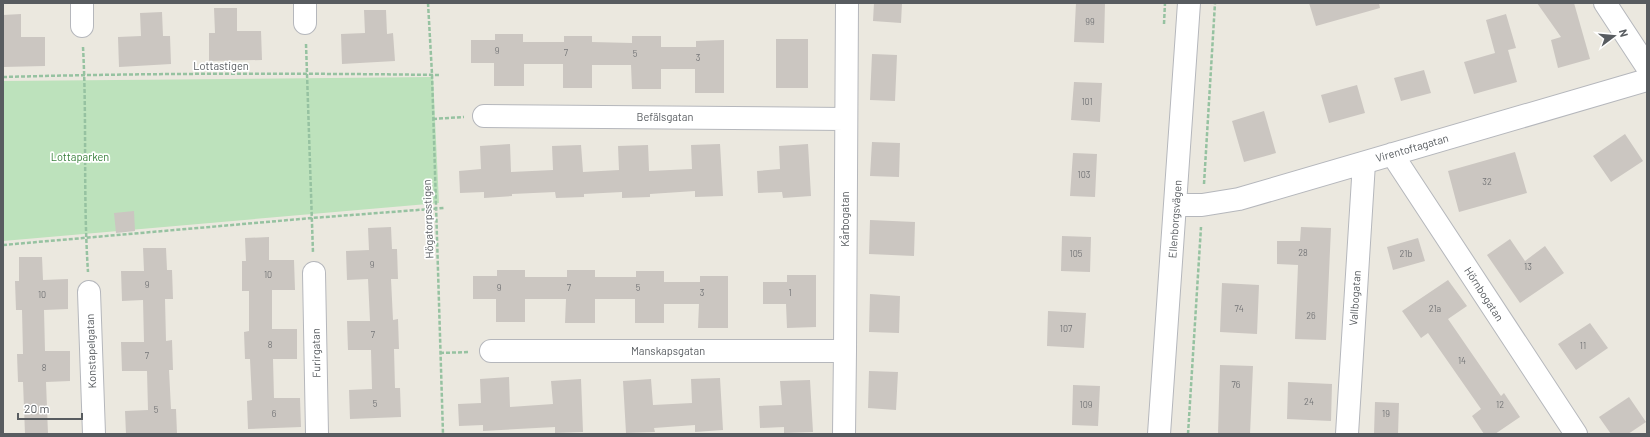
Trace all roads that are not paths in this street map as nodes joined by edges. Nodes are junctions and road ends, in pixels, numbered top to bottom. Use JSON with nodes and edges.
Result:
{"nodes":[{"id":1,"x":82,"y":3,"type":"edge"},
{"id":2,"x":847,"y":3,"type":"edge"},
{"id":3,"x":1189,"y":3,"type":"edge"},
{"id":4,"x":1606,"y":3,"type":"edge"},
{"id":5,"x":82,"y":26,"type":"road end"},
{"id":6,"x":1647,"y":67,"type":"edge"},
{"id":7,"x":1647,"y":80,"type":"edge"},
{"id":8,"x":484,"y":116,"type":"road end"},
{"id":9,"x":845,"y":118,"type":"junction"},
{"id":10,"x":1392,"y":154,"type":"junction"},
{"id":11,"x":1364,"y":163,"type":"junction"},
{"id":12,"x":1176,"y":205,"type":"junction"},
{"id":13,"x":314,"y":273,"type":"road end"},
{"id":14,"x":89,"y":292,"type":"road end"},
{"id":15,"x":845,"y":350,"type":"junction"},
{"id":16,"x":491,"y":351,"type":"road end"},
{"id":17,"x":94,"y":434,"type":"edge"},
{"id":18,"x":317,"y":434,"type":"edge"},
{"id":19,"x":844,"y":434,"type":"edge"},
{"id":20,"x":1159,"y":434,"type":"edge"},
{"id":21,"x":1347,"y":434,"type":"edge"},
{"id":22,"x":1576,"y":434,"type":"edge"}],
"edges":[{"from":1,"to":5,"type":"street"},
{"from":2,"to":9,"type":"street","name":"Kårbogatan"},
{"from":3,"to":12,"type":"street","name":"Ellenborgsvägen"},
{"from":4,"to":6,"type":"street"},
{"from":7,"to":10,"type":"street","name":"Virentoftagatan"},
{"from":8,"to":9,"type":"street","name":"Befälsgatan"},
{"from":9,"to":15,"type":"street","name":"Kårbogatan"},
{"from":10,"to":11,"type":"street","name":"Virentoftagatan"},
{"from":10,"to":22,"type":"street","name":"Hörnbogatan"},
{"from":11,"to":12,"type":"street","name":"Virentoftagatan"},
{"from":11,"to":21,"type":"street","name":"Vallbogatan"},
{"from":12,"to":20,"type":"street","name":"Ellenborgsvägen"},
{"from":13,"to":18,"type":"street","name":"Furirgatan"},
{"from":14,"to":17,"type":"street","name":"Konstapelgatan"},
{"from":15,"to":16,"type":"street","name":"Manskapsgatan"},
{"from":15,"to":19,"type":"street","name":"Kårbogatan"}]}
